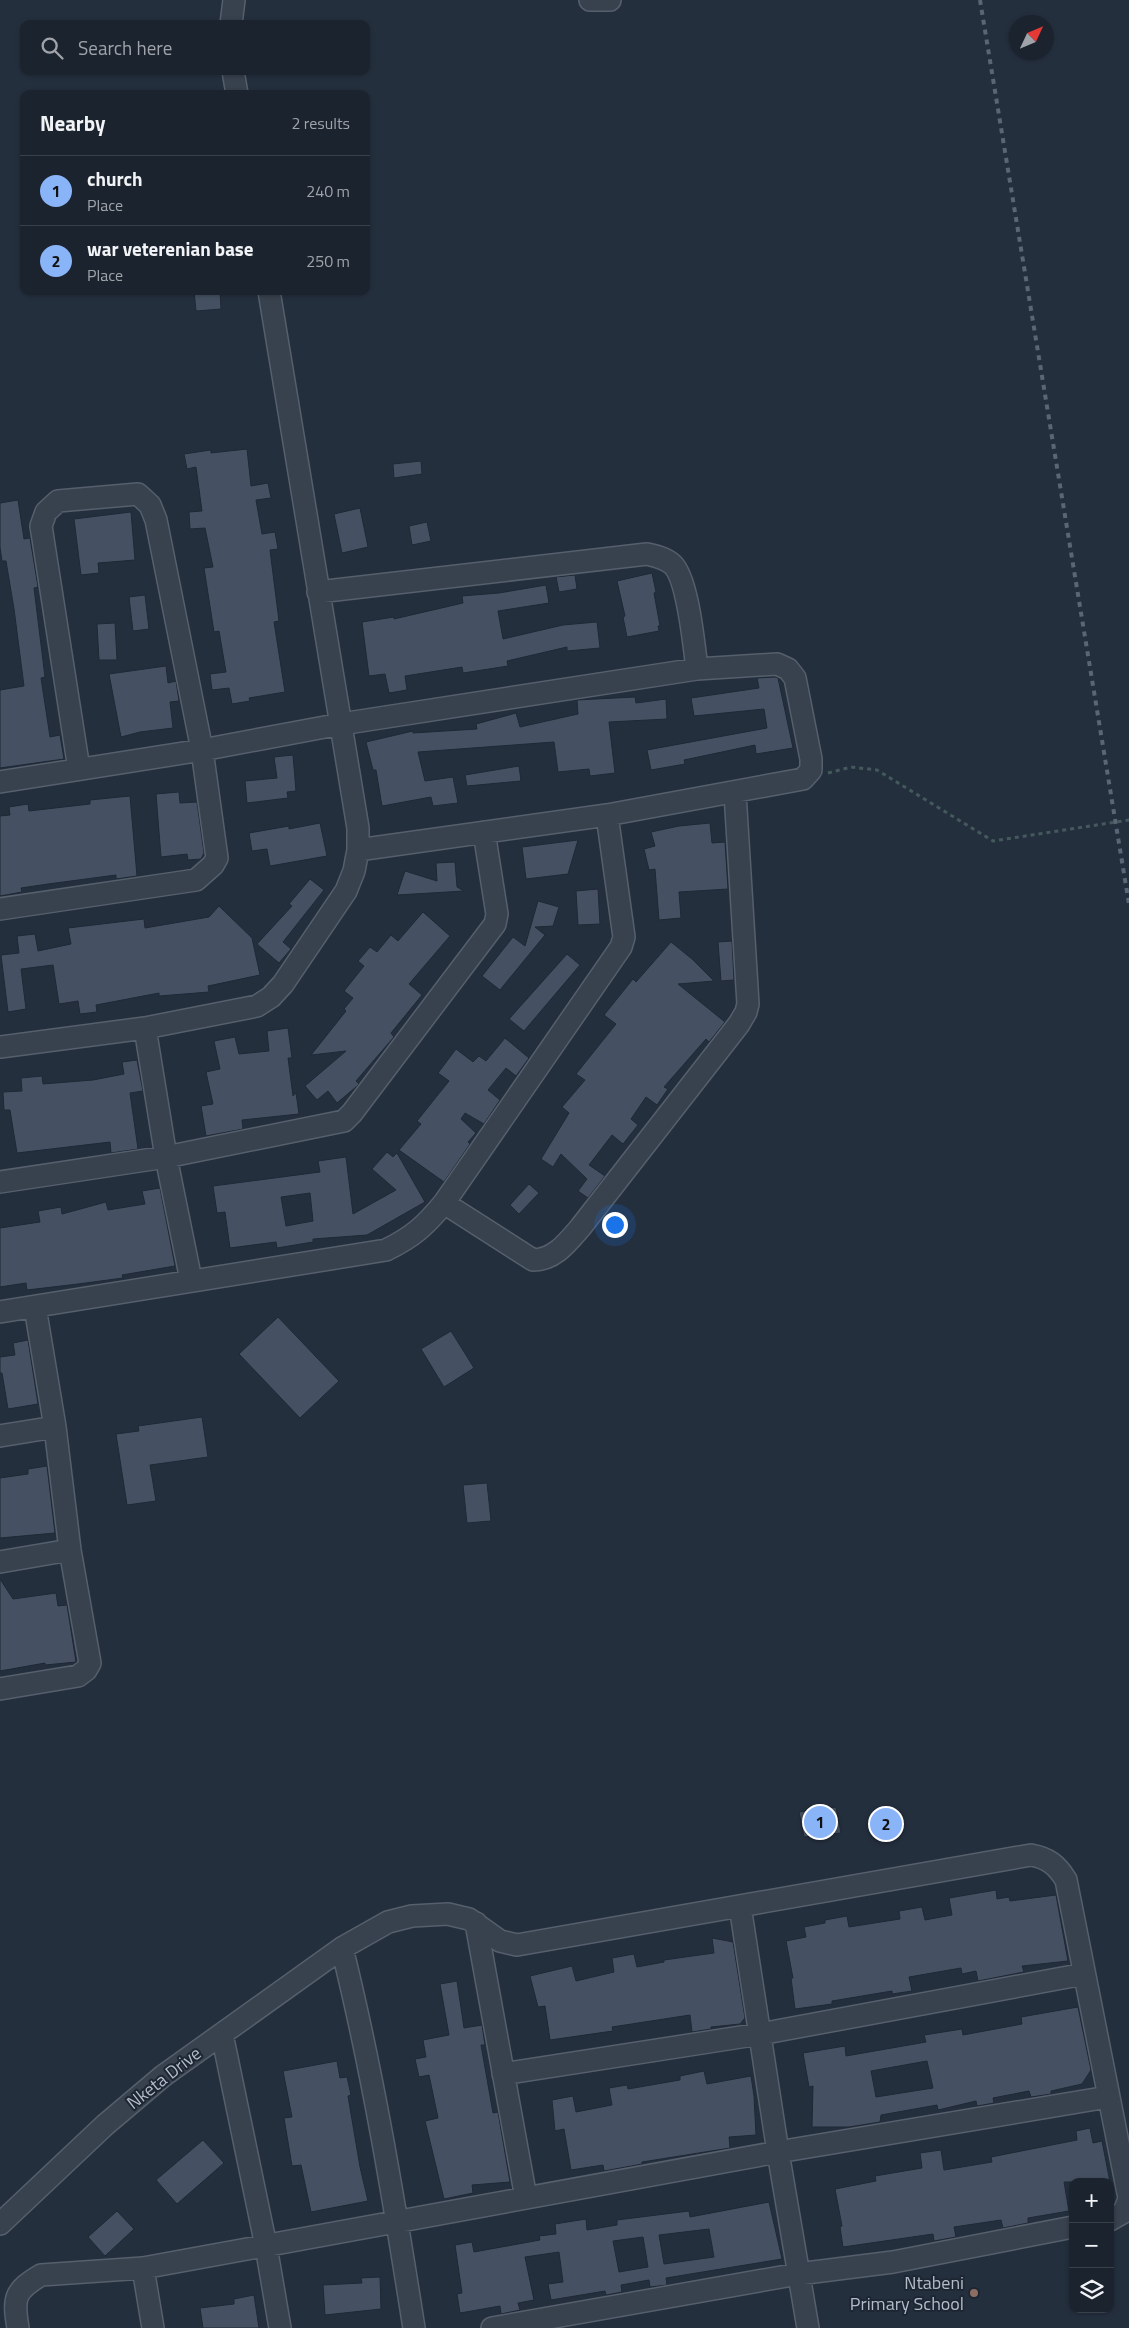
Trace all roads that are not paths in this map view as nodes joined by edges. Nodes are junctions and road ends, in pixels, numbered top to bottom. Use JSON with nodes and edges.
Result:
{"nodes":[{"id":1,"x":234,"y":0,"type":"edge"},
{"id":2,"x":590,"y":0,"type":"edge"},
{"id":3,"x":610,"y":0,"type":"edge"},
{"id":4,"x":232,"y":20,"type":"edge"},
{"id":5,"x":234,"y":75,"type":"edge"},
{"id":6,"x":236,"y":90,"type":"edge"},
{"id":7,"x":270,"y":295,"type":"edge"},
{"id":8,"x":318,"y":592,"type":"junction"},
{"id":9,"x":697,"y":669,"type":"junction"},
{"id":10,"x":341,"y":724,"type":"junction"},
{"id":11,"x":202,"y":750,"type":"junction"},
{"id":12,"x":79,"y":769,"type":"junction"},
{"id":13,"x":0,"y":782,"type":"edge"},
{"id":14,"x":735,"y":793,"type":"junction"},
{"id":15,"x":607,"y":815,"type":"junction"},
{"id":16,"x":484,"y":832,"type":"junction"},
{"id":17,"x":358,"y":850,"type":"junction"},
{"id":18,"x":0,"y":909,"type":"edge"},
{"id":19,"x":145,"y":1028,"type":"junction"},
{"id":20,"x":0,"y":1047,"type":"edge"},
{"id":21,"x":166,"y":1157,"type":"junction"},
{"id":22,"x":0,"y":1182,"type":"edge"},
{"id":23,"x":444,"y":1202,"type":"junction"},
{"id":24,"x":191,"y":1280,"type":"junction"},
{"id":25,"x":35,"y":1307,"type":"junction"},
{"id":26,"x":0,"y":1312,"type":"edge"},
{"id":27,"x":55,"y":1427,"type":"junction"},
{"id":28,"x":0,"y":1436,"type":"edge"},
{"id":29,"x":70,"y":1550,"type":"junction"},
{"id":30,"x":0,"y":1562,"type":"edge"},
{"id":31,"x":0,"y":1689,"type":"edge"},
{"id":32,"x":740,"y":1906,"type":"junction"},
{"id":33,"x":476,"y":1923,"type":"junction"},
{"id":34,"x":342,"y":1948,"type":"junction"},
{"id":35,"x":1084,"y":1974,"type":"junction"},
{"id":36,"x":222,"y":2034,"type":"junction"},
{"id":37,"x":760,"y":2034,"type":"junction"},
{"id":38,"x":503,"y":2074,"type":"junction"},
{"id":39,"x":1108,"y":2096,"type":"junction"},
{"id":40,"x":778,"y":2152,"type":"junction"},
{"id":41,"x":526,"y":2198,"type":"junction"},
{"id":42,"x":1129,"y":2199,"type":"edge"},
{"id":43,"x":1114,"y":2219,"type":"edge"},
{"id":44,"x":398,"y":2221,"type":"junction"},
{"id":45,"x":0,"y":2224,"type":"edge"},
{"id":46,"x":1069,"y":2228,"type":"edge"},
{"id":47,"x":266,"y":2246,"type":"junction"},
{"id":48,"x":143,"y":2268,"type":"junction"},
{"id":49,"x":798,"y":2274,"type":"junction"},
{"id":50,"x":18,"y":2328,"type":"edge"},
{"id":51,"x":153,"y":2328,"type":"edge"},
{"id":52,"x":280,"y":2328,"type":"edge"},
{"id":53,"x":414,"y":2328,"type":"edge"},
{"id":54,"x":492,"y":2328,"type":"edge"},
{"id":55,"x":808,"y":2328,"type":"edge"}],
"edges":[{"from":1,"to":4,"type":"street"},
{"from":2,"to":3,"type":"street"},
{"from":5,"to":6,"type":"street"},
{"from":7,"to":8,"type":"street"},
{"from":8,"to":9,"type":"street"},
{"from":8,"to":10,"type":"street"},
{"from":9,"to":10,"type":"street"},
{"from":9,"to":14,"type":"street"},
{"from":10,"to":11,"type":"street"},
{"from":10,"to":17,"type":"street"},
{"from":11,"to":12,"type":"street"},
{"from":11,"to":12,"type":"street"},
{"from":11,"to":18,"type":"street"},
{"from":12,"to":13,"type":"street"},
{"from":14,"to":15,"type":"street"},
{"from":14,"to":23,"type":"street"},
{"from":15,"to":16,"type":"street"},
{"from":15,"to":23,"type":"street"},
{"from":16,"to":17,"type":"street"},
{"from":16,"to":21,"type":"street"},
{"from":17,"to":19,"type":"street"},
{"from":19,"to":20,"type":"street"},
{"from":19,"to":21,"type":"street"},
{"from":21,"to":22,"type":"street"},
{"from":21,"to":24,"type":"street"},
{"from":23,"to":24,"type":"street"},
{"from":24,"to":25,"type":"street"},
{"from":25,"to":26,"type":"street"},
{"from":25,"to":27,"type":"street"},
{"from":27,"to":28,"type":"street"},
{"from":27,"to":29,"type":"street"},
{"from":29,"to":30,"type":"street"},
{"from":29,"to":31,"type":"street"},
{"from":32,"to":33,"type":"street","name":"Nketa Drive"},
{"from":32,"to":35,"type":"street","name":"Nketa Drive"},
{"from":32,"to":37,"type":"street"},
{"from":33,"to":34,"type":"street","name":"Nketa Drive"},
{"from":33,"to":38,"type":"street"},
{"from":34,"to":36,"type":"street","name":"Nketa Drive"},
{"from":34,"to":44,"type":"street"},
{"from":35,"to":37,"type":"street"},
{"from":35,"to":39,"type":"street","name":"Nketa Drive"},
{"from":36,"to":45,"type":"street","name":"Nketa Drive"},
{"from":36,"to":47,"type":"street"},
{"from":37,"to":38,"type":"street"},
{"from":37,"to":40,"type":"street"},
{"from":38,"to":41,"type":"street"},
{"from":39,"to":40,"type":"street"},
{"from":39,"to":42,"type":"street","name":"Nketa Drive"},
{"from":40,"to":41,"type":"street"},
{"from":40,"to":49,"type":"street"},
{"from":41,"to":44,"type":"street"},
{"from":42,"to":43,"type":"street"},
{"from":44,"to":47,"type":"street"},
{"from":44,"to":53,"type":"street"},
{"from":46,"to":49,"type":"street"},
{"from":47,"to":48,"type":"street"},
{"from":47,"to":52,"type":"street"},
{"from":48,"to":50,"type":"street"},
{"from":48,"to":51,"type":"street"},
{"from":49,"to":54,"type":"street"},
{"from":49,"to":55,"type":"street"}]}
